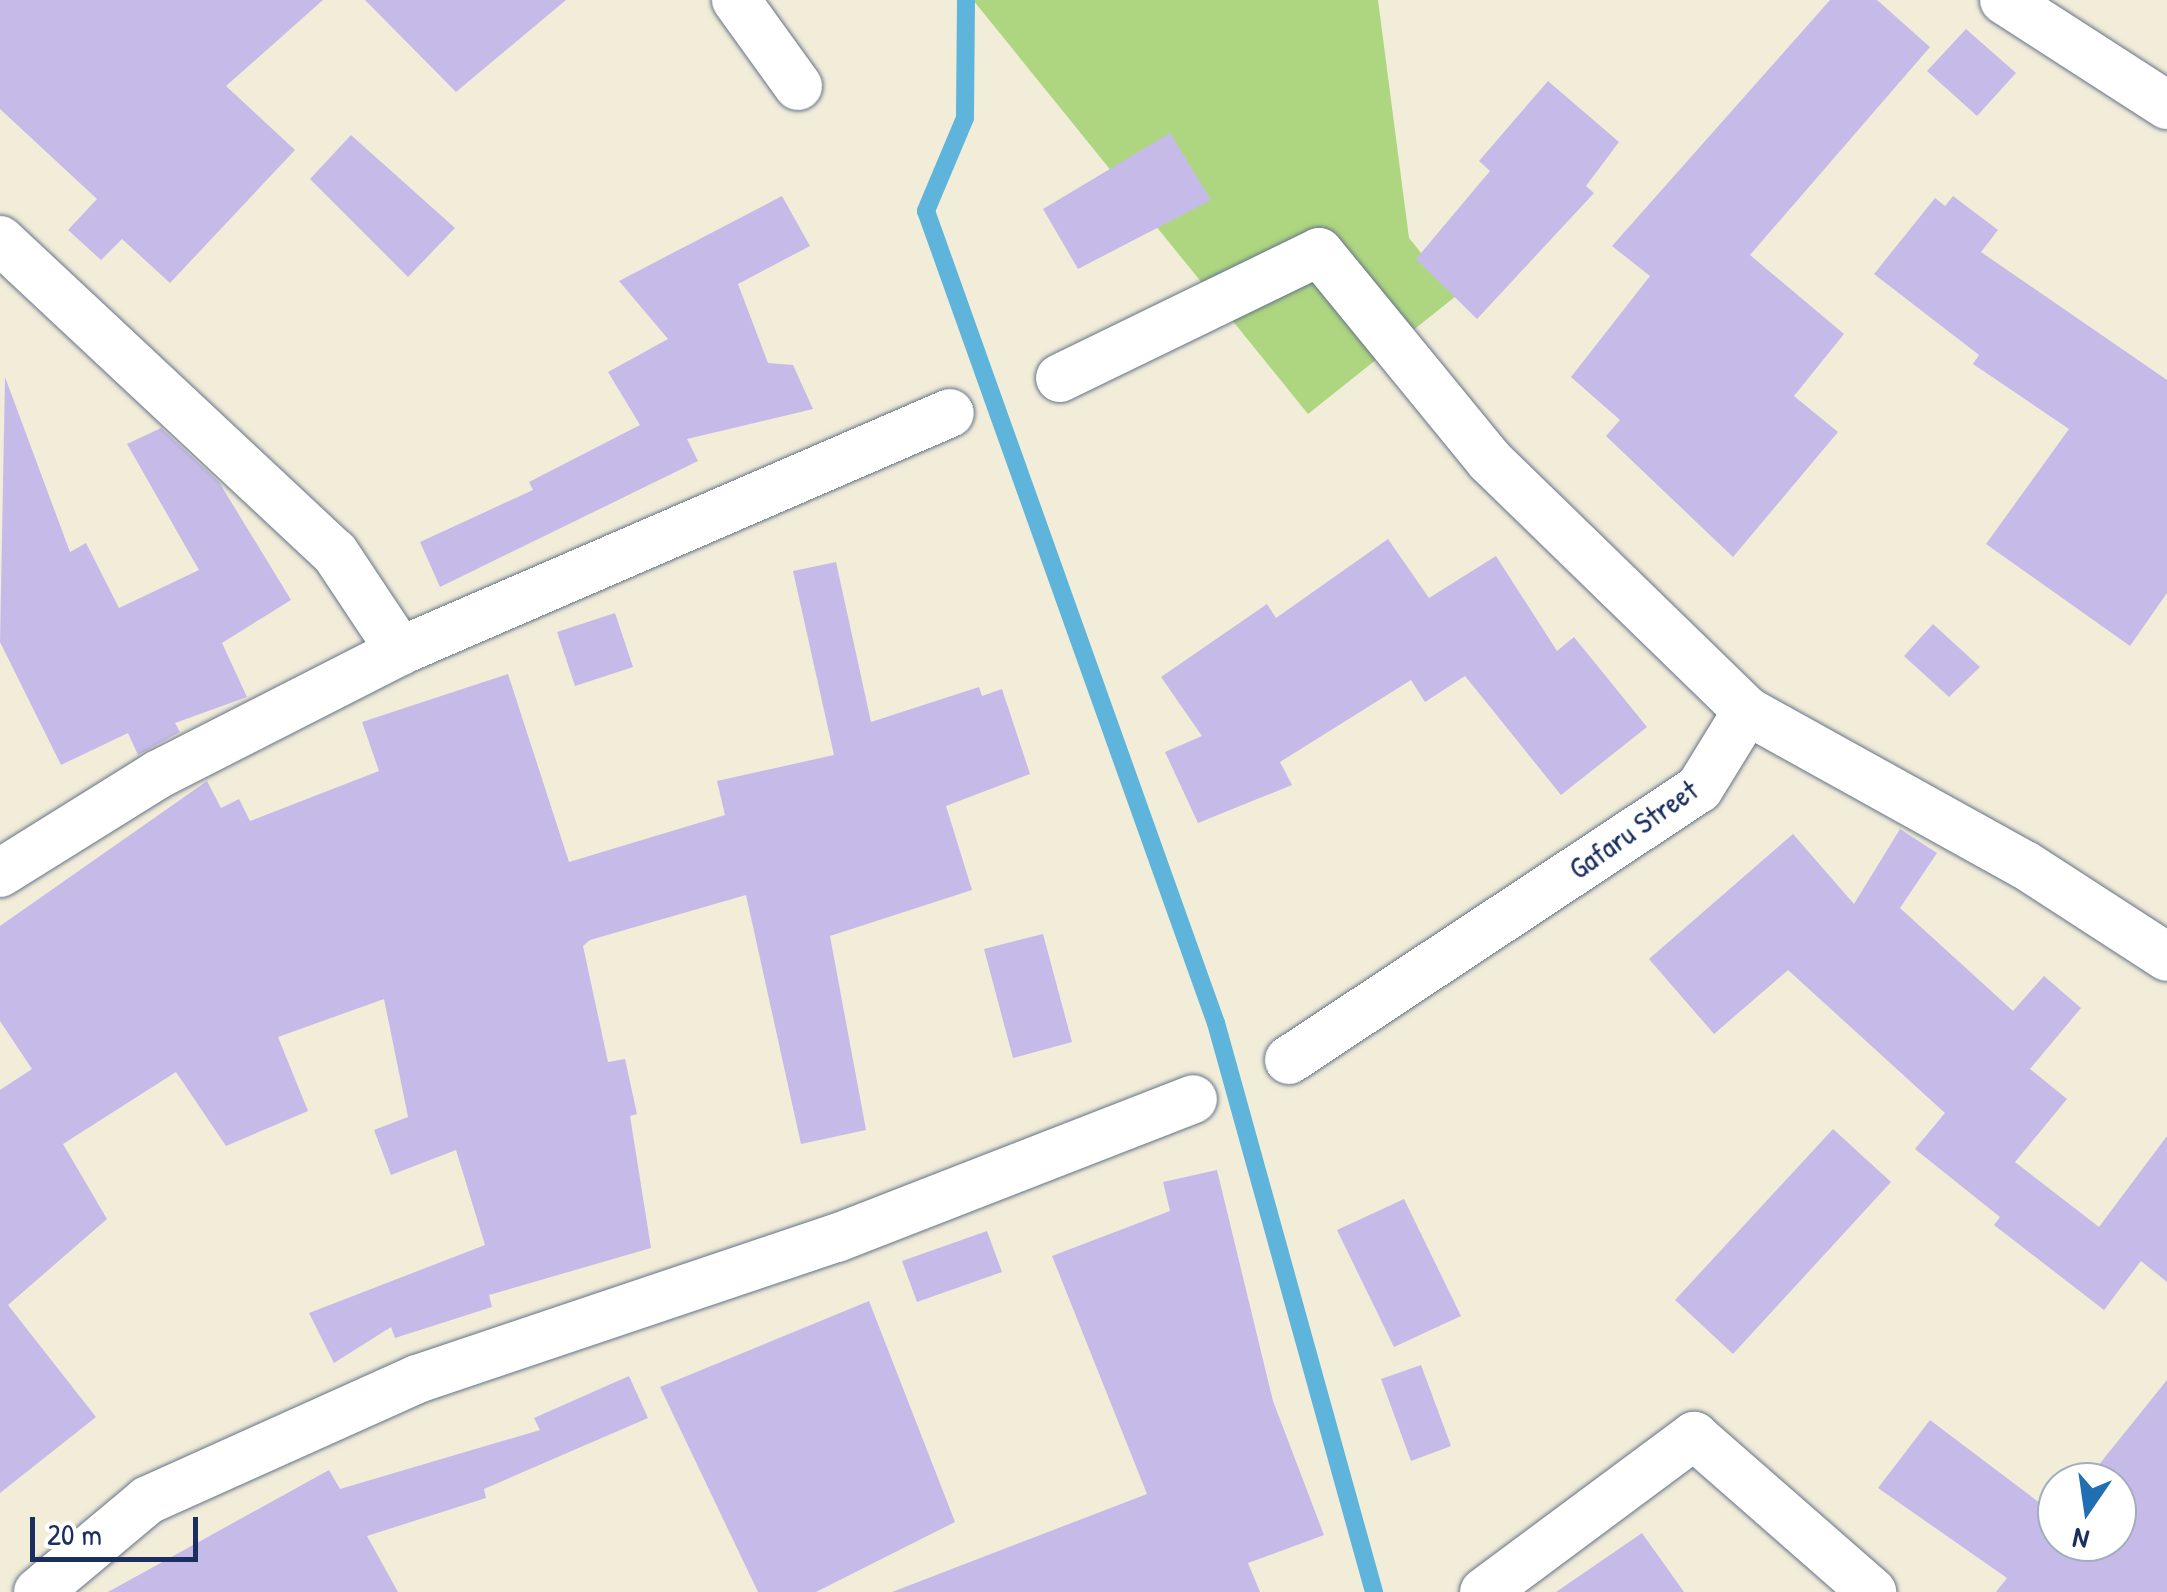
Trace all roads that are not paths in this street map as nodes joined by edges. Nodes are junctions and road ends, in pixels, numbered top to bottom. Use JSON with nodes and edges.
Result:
{"nodes":[{"id":1,"x":736,"y":0,"type":"edge"},
{"id":2,"x":2004,"y":0,"type":"edge"},
{"id":3,"x":798,"y":86,"type":"dead end"},
{"id":4,"x":2167,"y":106,"type":"edge"},
{"id":5,"x":0,"y":240,"type":"edge"},
{"id":6,"x":1060,"y":378,"type":"dead end"},
{"id":7,"x":950,"y":413,"type":"dead end"},
{"id":8,"x":400,"y":651,"type":"junction"},
{"id":9,"x":1747,"y":712,"type":"junction"},
{"id":10,"x":0,"y":873,"type":"edge"},
{"id":11,"x":2167,"y":957,"type":"edge"},
{"id":12,"x":1289,"y":1060,"type":"dead end"},
{"id":13,"x":1192,"y":1099,"type":"dead end"},
{"id":14,"x":38,"y":1592,"type":"edge"},
{"id":15,"x":1484,"y":1592,"type":"edge"},
{"id":16,"x":1872,"y":1592,"type":"edge"}],
"edges":[{"from":1,"to":3,"type":"street"},
{"from":2,"to":4,"type":"street"},
{"from":5,"to":8,"type":"street"},
{"from":6,"to":9,"type":"street"},
{"from":7,"to":8,"type":"street"},
{"from":8,"to":10,"type":"street"},
{"from":9,"to":11,"type":"street"},
{"from":9,"to":12,"type":"street","name":"Gafaru Street"},
{"from":13,"to":14,"type":"street"},
{"from":15,"to":16,"type":"street"}]}
